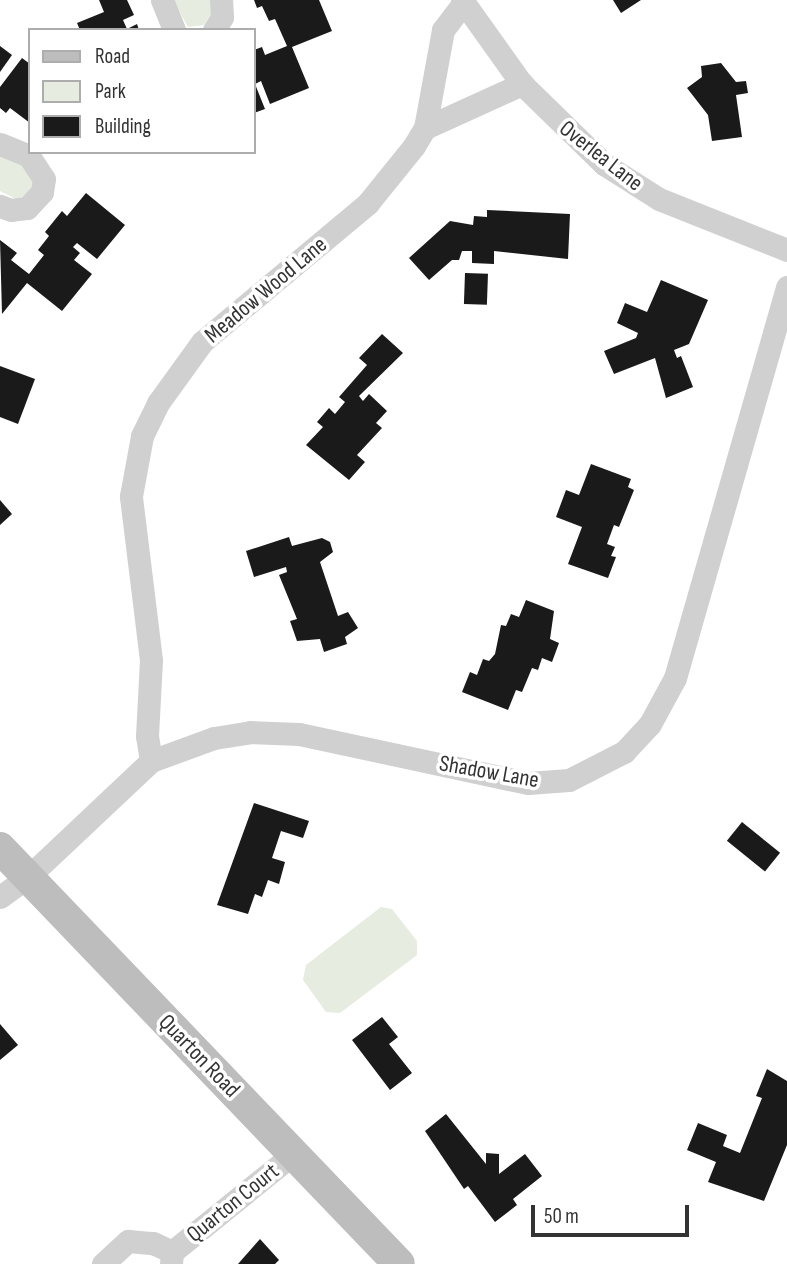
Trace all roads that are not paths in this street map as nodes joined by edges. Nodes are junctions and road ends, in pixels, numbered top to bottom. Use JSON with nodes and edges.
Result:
{"nodes":[{"id":1,"x":162,"y":0,"type":"edge"},
{"id":2,"x":221,"y":0,"type":"edge"},
{"id":3,"x":463,"y":1,"type":"edge"},
{"id":4,"x":173,"y":28,"type":"edge"},
{"id":5,"x":216,"y":28,"type":"edge"},
{"id":6,"x":522,"y":85,"type":"junction"},
{"id":7,"x":425,"y":128,"type":"junction"},
{"id":8,"x":0,"y":144,"type":"edge"},
{"id":9,"x":0,"y":205,"type":"edge"},
{"id":10,"x":787,"y":250,"type":"edge"},
{"id":11,"x":787,"y":287,"type":"edge"},
{"id":12,"x":151,"y":761,"type":"junction"},
{"id":13,"x":0,"y":848,"type":"edge"},
{"id":14,"x":28,"y":877,"type":"junction"},
{"id":15,"x":0,"y":897,"type":"edge"},
{"id":16,"x":293,"y":1154,"type":"junction"},
{"id":17,"x":172,"y":1258,"type":"edge"},
{"id":18,"x":103,"y":1264,"type":"edge"},
{"id":19,"x":399,"y":1264,"type":"edge"}],
"edges":[{"from":1,"to":4,"type":"street"},
{"from":2,"to":5,"type":"street"},
{"from":3,"to":6,"type":"street","name":"Overlea Lane"},
{"from":3,"to":7,"type":"street","name":"Meadow Wood Lane"},
{"from":6,"to":7,"type":"street","name":"Meadow Wood Lane"},
{"from":6,"to":10,"type":"street","name":"Overlea Lane"},
{"from":7,"to":12,"type":"street","name":"Meadow Wood Lane"},
{"from":8,"to":9,"type":"street"},
{"from":11,"to":12,"type":"street","name":"Shadow Lane"},
{"from":12,"to":14,"type":"street","name":"Shadow Lane"},
{"from":13,"to":14,"type":"street","name":"Quarton Road"},
{"from":14,"to":15,"type":"street","name":"Shadow Lane"},
{"from":14,"to":16,"type":"street","name":"Quarton Road"},
{"from":16,"to":17,"type":"street","name":"Quarton Court"},
{"from":16,"to":19,"type":"street","name":"Quarton Road"},
{"from":17,"to":18,"type":"street","name":"Quarton Court"}]}
